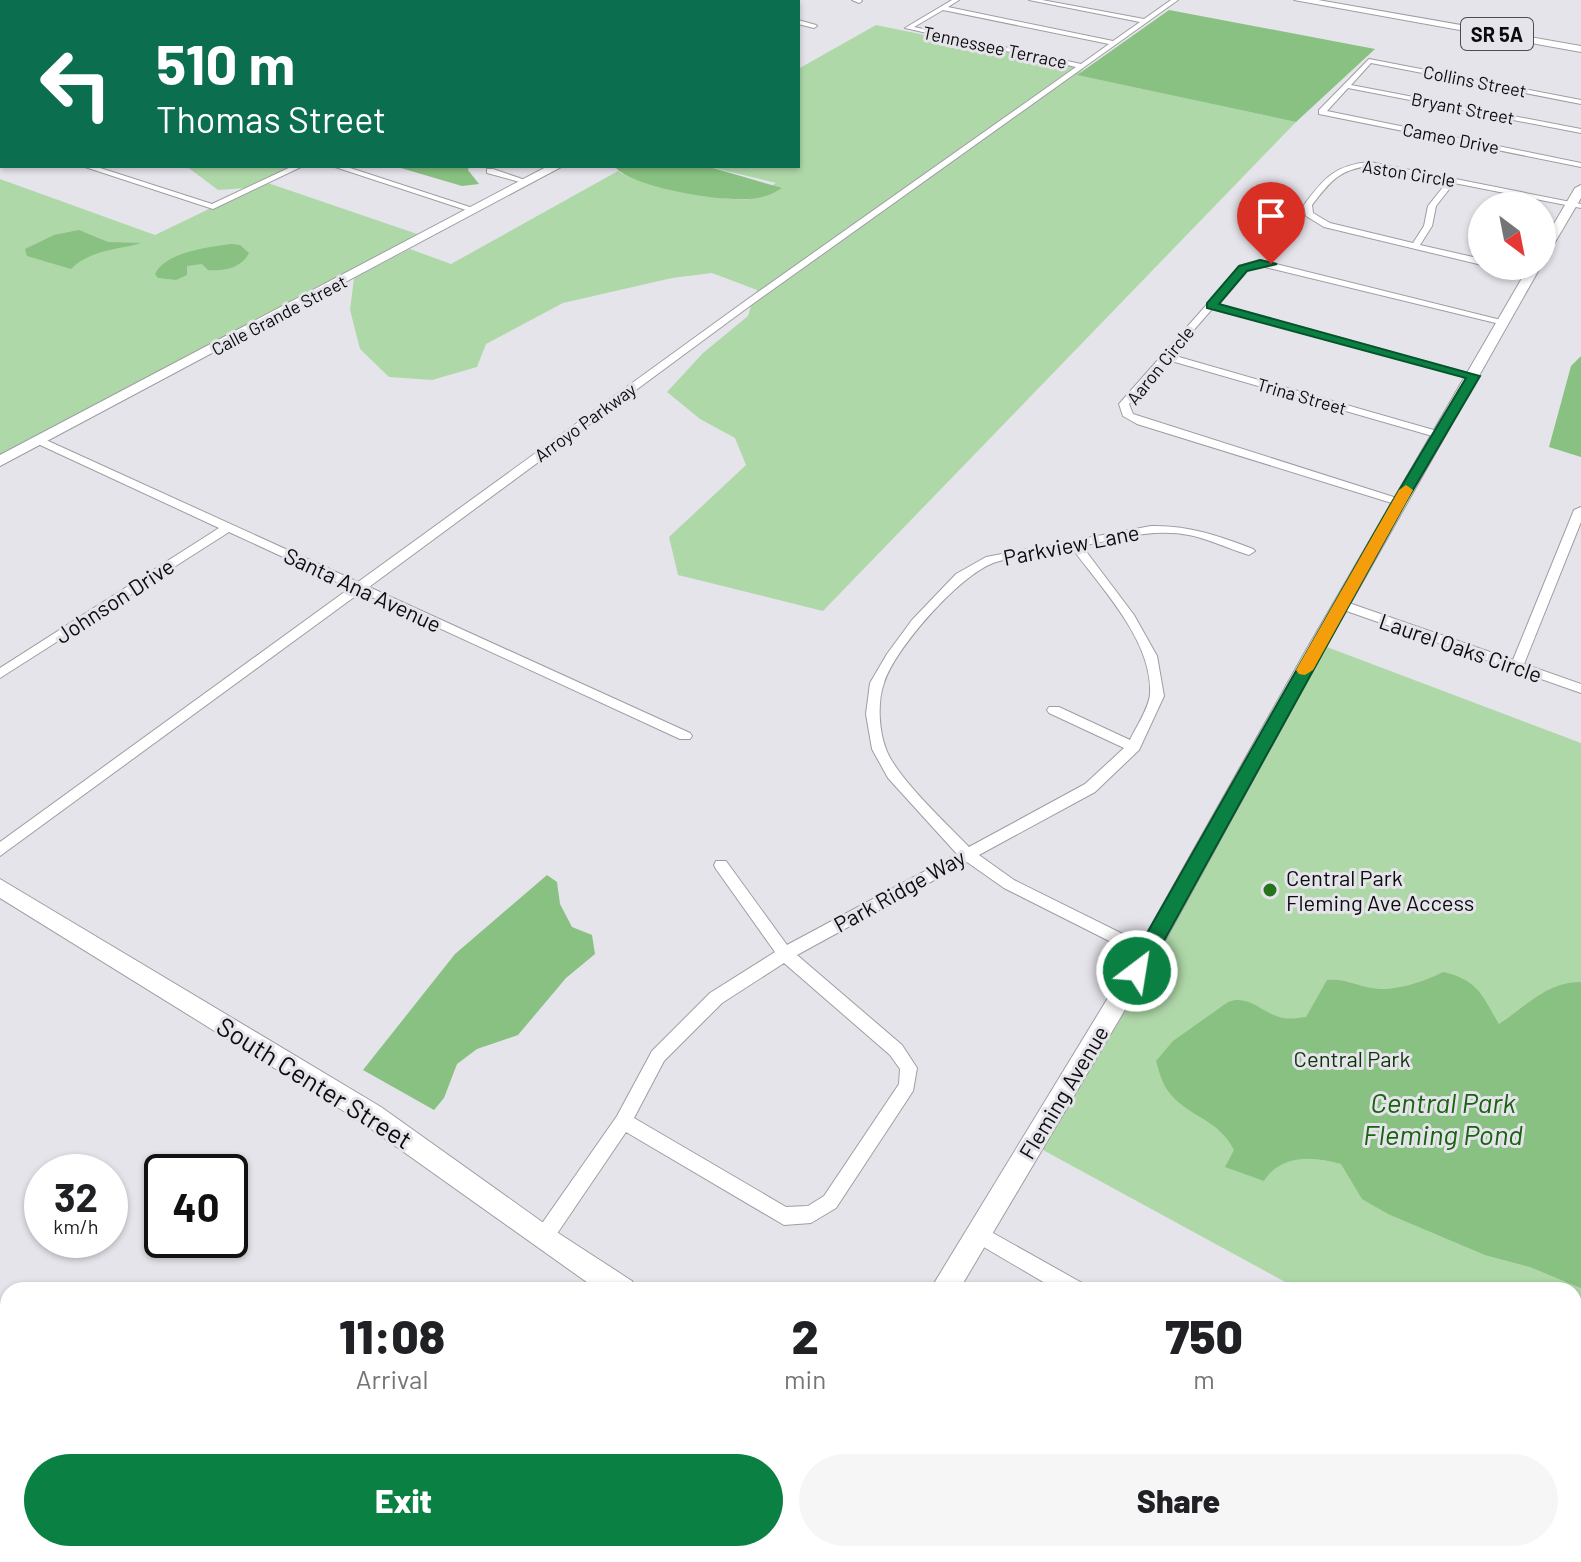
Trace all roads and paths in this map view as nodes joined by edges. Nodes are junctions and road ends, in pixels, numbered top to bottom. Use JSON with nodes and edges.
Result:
{"nodes":[{"id":1,"x":956,"y":0,"type":"edge"},
{"id":2,"x":1032,"y":0,"type":"edge"},
{"id":3,"x":1175,"y":0,"type":"edge"},
{"id":4,"x":1299,"y":0,"type":"edge"},
{"id":5,"x":1333,"y":3,"type":"edge"},
{"id":6,"x":942,"y":8,"type":"junction"},
{"id":7,"x":1439,"y":19,"type":"junction"},
{"id":8,"x":1414,"y":20,"type":"junction"},
{"id":9,"x":1145,"y":21,"type":"junction"},
{"id":10,"x":800,"y":22,"type":"edge"},
{"id":11,"x":814,"y":26,"type":"dead end"},
{"id":12,"x":1115,"y":43,"type":"junction"},
{"id":13,"x":1581,"y":46,"type":"edge"},
{"id":14,"x":1082,"y":66,"type":"junction"},
{"id":15,"x":1346,"y":86,"type":"junction"},
{"id":16,"x":1581,"y":102,"type":"edge"},
{"id":17,"x":1581,"y":131,"type":"edge"},
{"id":18,"x":1581,"y":165,"type":"edge"},
{"id":19,"x":92,"y":168,"type":"edge"},
{"id":20,"x":295,"y":168,"type":"edge"},
{"id":21,"x":342,"y":168,"type":"edge"},
{"id":22,"x":553,"y":168,"type":"edge"},
{"id":23,"x":490,"y":171,"type":"dead end"},
{"id":24,"x":1453,"y":179,"type":"junction"},
{"id":25,"x":527,"y":182,"type":"junction"},
{"id":26,"x":1581,"y":188,"type":"edge"},
{"id":27,"x":1576,"y":205,"type":"edge"},
{"id":28,"x":475,"y":210,"type":"junction"},
{"id":29,"x":1556,"y":234,"type":"edge"},
{"id":30,"x":1415,"y":246,"type":"junction"},
{"id":31,"x":1468,"y":259,"type":"edge"},
{"id":32,"x":1527,"y":280,"type":"edge"},
{"id":33,"x":1211,"y":305,"type":"junction"},
{"id":34,"x":1504,"y":322,"type":"junction"},
{"id":35,"x":1165,"y":356,"type":"junction"},
{"id":36,"x":1474,"y":376,"type":"junction"},
{"id":37,"x":1440,"y":435,"type":"junction"},
{"id":38,"x":42,"y":442,"type":"junction"},
{"id":39,"x":0,"y":461,"type":"edge"},
{"id":40,"x":1399,"y":502,"type":"junction"},
{"id":41,"x":1580,"y":510,"type":"edge"},
{"id":42,"x":228,"y":527,"type":"junction"},
{"id":43,"x":1074,"y":543,"type":"junction"},
{"id":44,"x":1249,"y":551,"type":"dead end"},
{"id":45,"x":359,"y":587,"type":"junction"},
{"id":46,"x":1342,"y":605,"type":"junction"},
{"id":47,"x":1517,"y":666,"type":"junction"},
{"id":48,"x":0,"y":674,"type":"edge"},
{"id":49,"x":1581,"y":689,"type":"edge"},
{"id":50,"x":1054,"y":710,"type":"dead end"},
{"id":51,"x":685,"y":736,"type":"dead end"},
{"id":52,"x":1134,"y":747,"type":"junction"},
{"id":53,"x":0,"y":850,"type":"edge"},
{"id":54,"x":965,"y":853,"type":"junction"},
{"id":55,"x":721,"y":865,"type":"dead end"},
{"id":56,"x":0,"y":887,"type":"edge"},
{"id":57,"x":1147,"y":953,"type":"junction"},
{"id":58,"x":785,"y":954,"type":"junction"},
{"id":59,"x":623,"y":1121,"type":"junction"},
{"id":60,"x":977,"y":1233,"type":"junction"},
{"id":61,"x":543,"y":1238,"type":"junction"},
{"id":62,"x":610,"y":1282,"type":"edge"},
{"id":63,"x":949,"y":1282,"type":"edge"},
{"id":64,"x":1061,"y":1282,"type":"edge"}],
"edges":[{"from":1,"to":6,"type":"street"},
{"from":2,"to":9,"type":"street"},
{"from":3,"to":9,"type":"street","name":"Arroyo Parkway"},
{"from":4,"to":5,"type":"main road","number":"SR 5A"},
{"from":5,"to":7,"type":"main road","number":"SR 5A"},
{"from":5,"to":8,"type":"main road","number":"SR 5A"},
{"from":6,"to":12,"type":"street"},
{"from":6,"to":14,"type":"street","name":"Tennessee Terrace"},
{"from":7,"to":8,"type":"main road"},
{"from":7,"to":13,"type":"main road","number":"SR 5A"},
{"from":8,"to":13,"type":"main road","number":"SR 5A"},
{"from":9,"to":12,"type":"street","name":"Arroyo Parkway"},
{"from":10,"to":11,"type":"street"},
{"from":12,"to":14,"type":"street","name":"Arroyo Parkway"},
{"from":14,"to":45,"type":"street","name":"Arroyo Parkway"},
{"from":15,"to":16,"type":"street","name":"Collins Street"},
{"from":15,"to":17,"type":"street","name":"Bryant Street"},
{"from":15,"to":18,"type":"street","name":"Cameo Drive"},
{"from":19,"to":20,"type":"street"},
{"from":21,"to":28,"type":"street"},
{"from":22,"to":25,"type":"street","name":"Calle Grande Street"},
{"from":23,"to":25,"type":"street"},
{"from":24,"to":27,"type":"street","name":"Aston Circle"},
{"from":24,"to":30,"type":"street"},
{"from":24,"to":30,"type":"street","name":"Aston Circle"},
{"from":25,"to":28,"type":"street","name":"Calle Grande Street"},
{"from":26,"to":27,"type":"street"},
{"from":27,"to":29,"type":"street"},
{"from":28,"to":38,"type":"street","name":"Calle Grande Street"},
{"from":30,"to":31,"type":"street","name":"Aston Circle"},
{"from":32,"to":34,"type":"street","name":"Fleming Avenue"},
{"from":33,"to":34,"type":"street","name":"Aaron Circle"},
{"from":33,"to":35,"type":"street","name":"Aaron Circle"},
{"from":33,"to":36,"type":"street"},
{"from":34,"to":36,"type":"street","name":"Fleming Avenue"},
{"from":35,"to":37,"type":"street","name":"Trina Street"},
{"from":35,"to":40,"type":"street","name":"Aaron Circle"},
{"from":36,"to":37,"type":"street","name":"Fleming Avenue"},
{"from":37,"to":40,"type":"street","name":"Fleming Avenue"},
{"from":38,"to":39,"type":"street","name":"Calle Grande Street"},
{"from":38,"to":42,"type":"street","name":"Santa Ana Avenue"},
{"from":40,"to":46,"type":"street","name":"Fleming Avenue"},
{"from":41,"to":47,"type":"street"},
{"from":42,"to":45,"type":"street","name":"Santa Ana Avenue"},
{"from":42,"to":48,"type":"street","name":"Johnson Drive"},
{"from":43,"to":44,"type":"street","name":"Parkview Lane"},
{"from":43,"to":52,"type":"street","name":"Park Ridge Way"},
{"from":43,"to":54,"type":"street","name":"Parkview Lane"},
{"from":45,"to":51,"type":"street","name":"Santa Ana Avenue"},
{"from":45,"to":53,"type":"street","name":"Arroyo Parkway"},
{"from":46,"to":47,"type":"street","name":"Laurel Oaks Circle"},
{"from":46,"to":57,"type":"street","name":"Fleming Avenue"},
{"from":47,"to":49,"type":"street","name":"Laurel Oaks Circle"},
{"from":50,"to":52,"type":"street"},
{"from":52,"to":54,"type":"street","name":"Park Ridge Way"},
{"from":54,"to":57,"type":"street","name":"Parkview Lane"},
{"from":54,"to":58,"type":"street","name":"Park Ridge Way"},
{"from":55,"to":58,"type":"street"},
{"from":56,"to":61,"type":"street","name":"South Center Street"},
{"from":57,"to":60,"type":"street","name":"Fleming Avenue"},
{"from":58,"to":59,"type":"street","name":"Park Ridge Way"},
{"from":58,"to":59,"type":"street"},
{"from":59,"to":61,"type":"street","name":"Park Ridge Way"},
{"from":60,"to":63,"type":"street","name":"Fleming Avenue"},
{"from":60,"to":64,"type":"street"},
{"from":61,"to":62,"type":"street","name":"South Center Street"}]}
